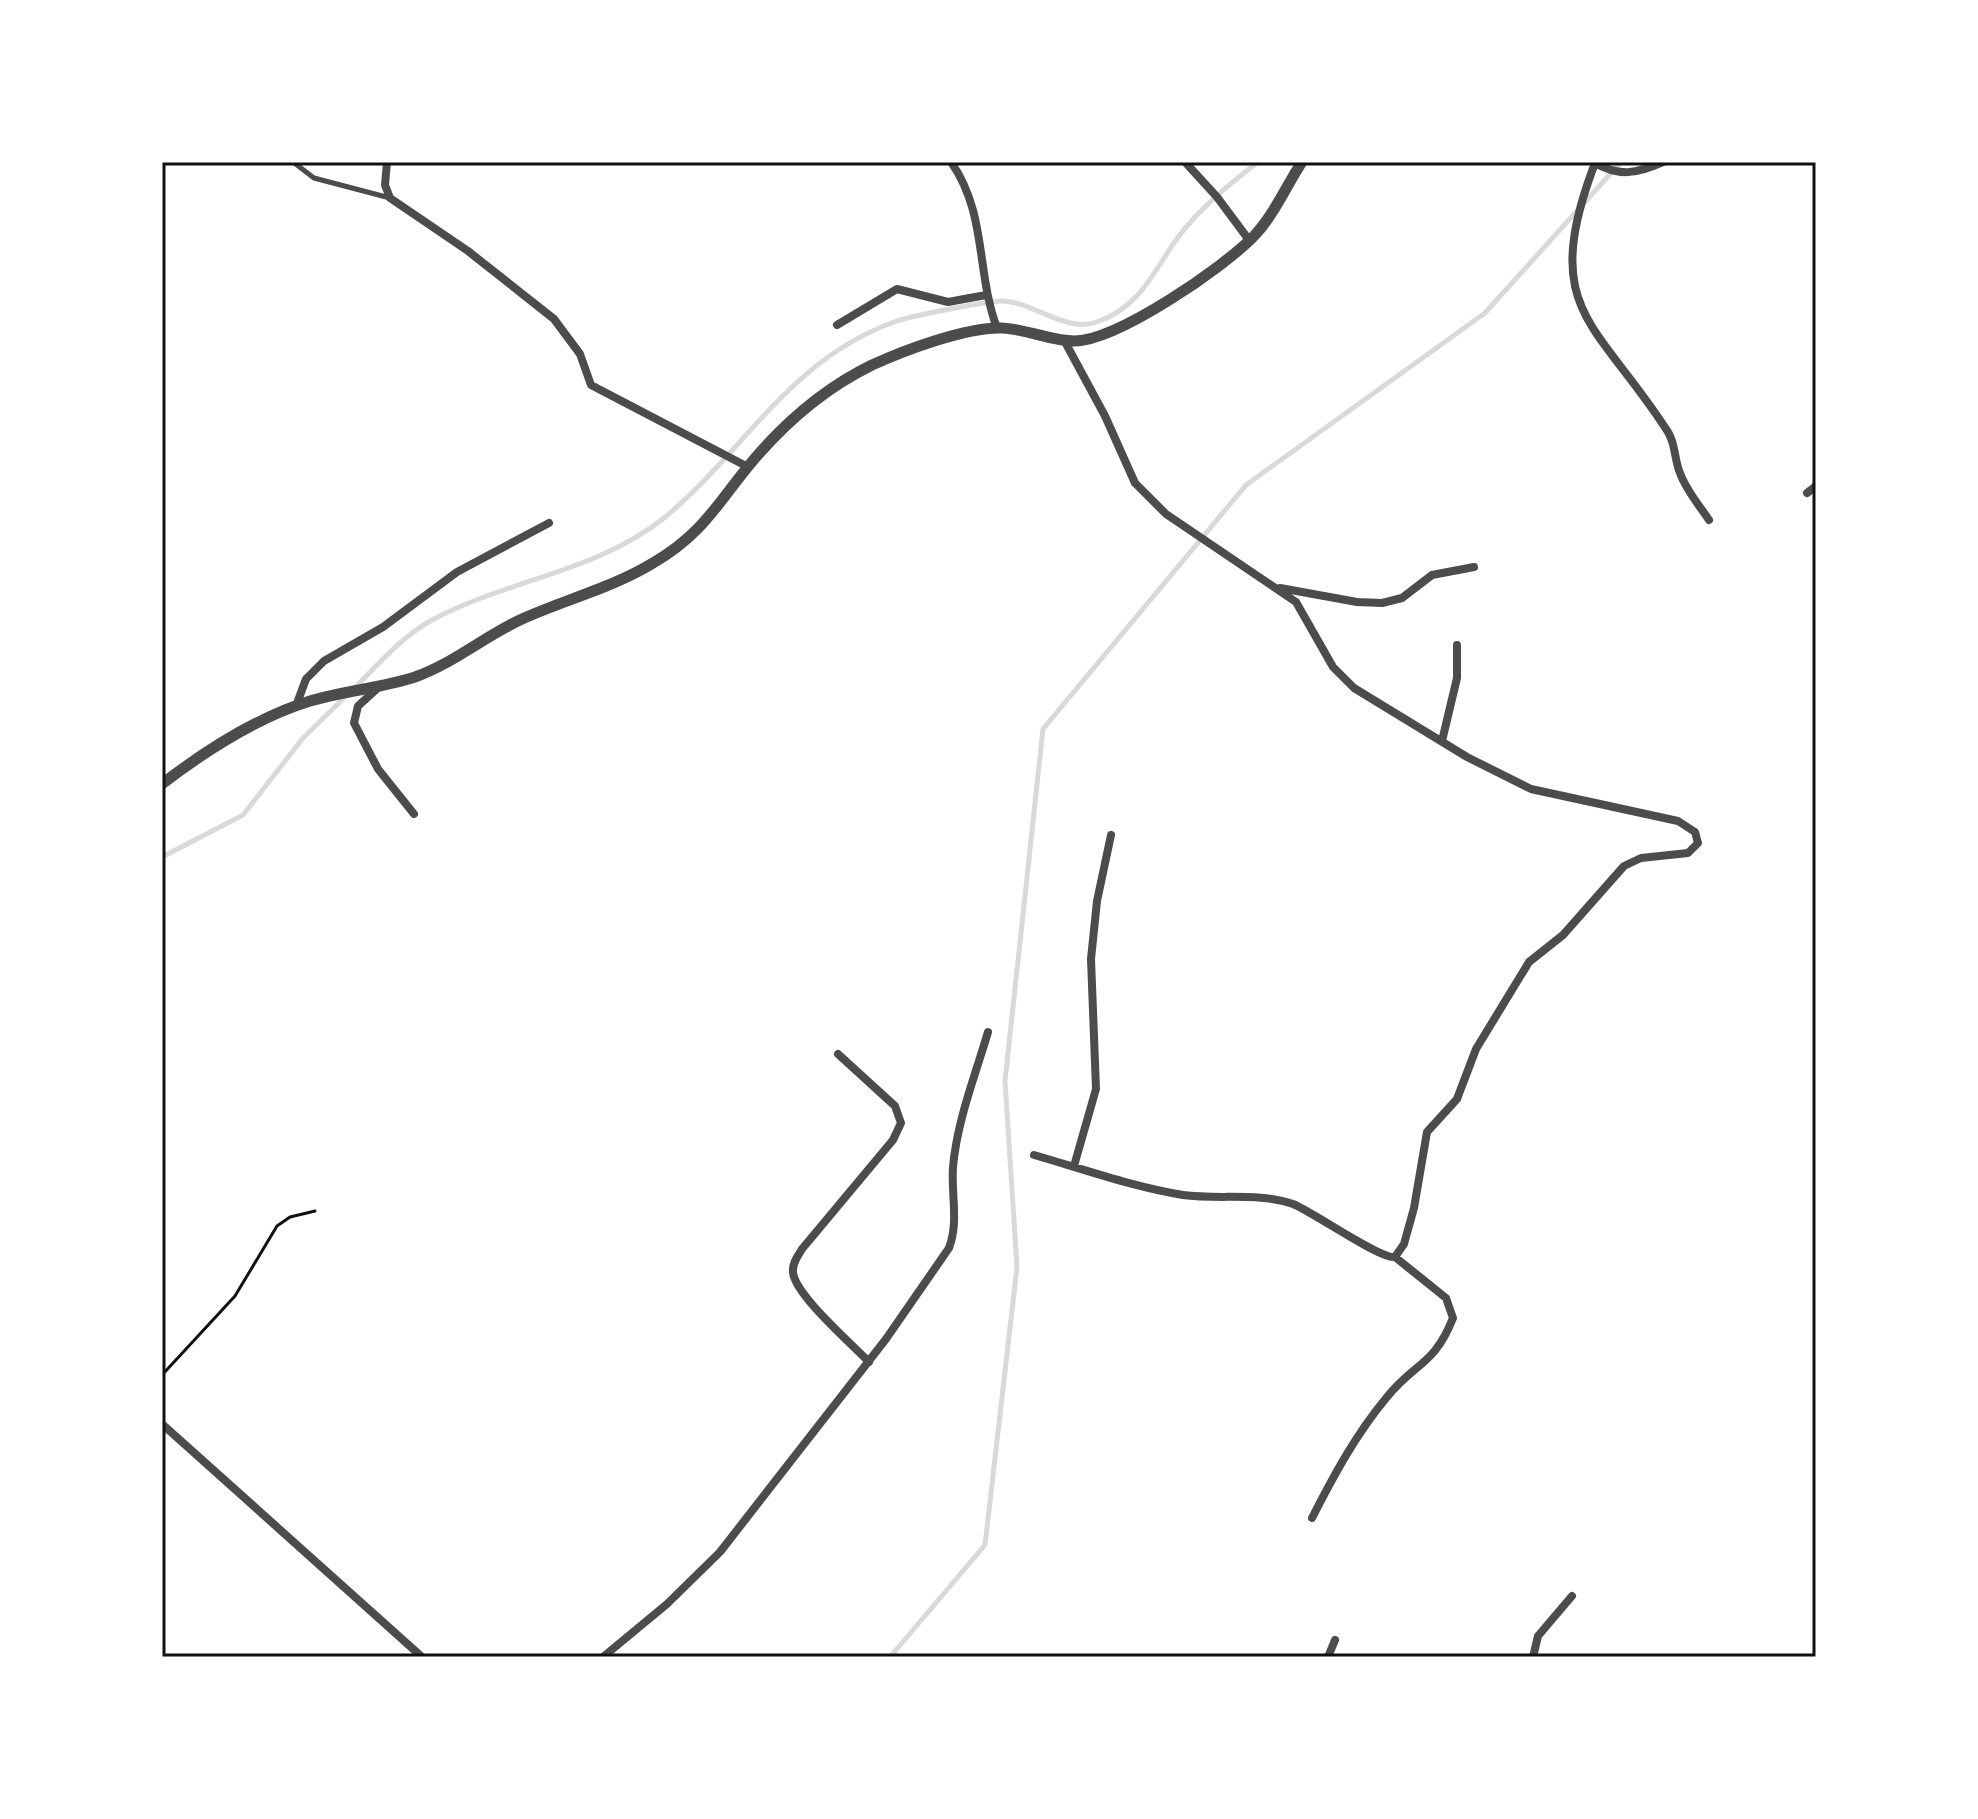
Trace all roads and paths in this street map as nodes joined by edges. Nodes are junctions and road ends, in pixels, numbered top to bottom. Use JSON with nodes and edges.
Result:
{"nodes":[{"id":1,"x":293,"y":162,"type":"edge"},
{"id":2,"x":387,"y":162,"type":"edge"},
{"id":3,"x":951,"y":162,"type":"edge"},
{"id":4,"x":1185,"y":162,"type":"edge"},
{"id":5,"x":1302,"y":162,"type":"edge"},
{"id":6,"x":1663,"y":162,"type":"edge"},
{"id":7,"x":1594,"y":163,"type":"edge"},
{"id":8,"x":390,"y":198,"type":"junction"},
{"id":9,"x":1249,"y":240,"type":"junction"},
{"id":10,"x":986,"y":295,"type":"junction"},
{"id":11,"x":837,"y":325,"type":"dead end"},
{"id":12,"x":997,"y":328,"type":"junction"},
{"id":13,"x":1064,"y":340,"type":"junction"},
{"id":14,"x":748,"y":467,"type":"junction"},
{"id":15,"x":1816,"y":486,"type":"edge"},
{"id":16,"x":1807,"y":493,"type":"dead end"},
{"id":17,"x":1709,"y":520,"type":"dead end"},
{"id":18,"x":549,"y":523,"type":"dead end"},
{"id":19,"x":1474,"y":567,"type":"dead end"},
{"id":20,"x":1279,"y":588,"type":"junction"},
{"id":21,"x":1457,"y":645,"type":"dead end"},
{"id":22,"x":380,"y":685,"type":"junction"},
{"id":23,"x":296,"y":706,"type":"junction"},
{"id":24,"x":1442,"y":741,"type":"junction"},
{"id":25,"x":162,"y":784,"type":"edge"},
{"id":26,"x":414,"y":814,"type":"dead end"},
{"id":27,"x":1111,"y":835,"type":"dead end"},
{"id":28,"x":988,"y":1032,"type":"dead end"},
{"id":29,"x":838,"y":1054,"type":"dead end"},
{"id":30,"x":1034,"y":1155,"type":"dead end"},
{"id":31,"x":1074,"y":1166,"type":"junction"},
{"id":32,"x":315,"y":1211,"type":"dead end"},
{"id":33,"x":1395,"y":1257,"type":"junction"},
{"id":34,"x":869,"y":1362,"type":"junction"},
{"id":35,"x":162,"y":1375,"type":"edge"},
{"id":36,"x":162,"y":1424,"type":"edge"},
{"id":37,"x":1312,"y":1518,"type":"dead end"},
{"id":38,"x":1572,"y":1596,"type":"dead end"},
{"id":39,"x":1335,"y":1640,"type":"dead end"},
{"id":40,"x":422,"y":1657,"type":"edge"},
{"id":41,"x":603,"y":1657,"type":"edge"},
{"id":42,"x":1328,"y":1657,"type":"edge"},
{"id":43,"x":1533,"y":1657,"type":"edge"}],
"edges":[{"from":1,"to":8,"type":"lane"},
{"from":2,"to":8,"type":"street"},
{"from":3,"to":10,"type":"street"},
{"from":4,"to":9,"type":"street"},
{"from":5,"to":9,"type":"street"},
{"from":6,"to":7,"type":"street"},
{"from":7,"to":17,"type":"street"},
{"from":8,"to":14,"type":"street"},
{"from":9,"to":13,"type":"street"},
{"from":10,"to":11,"type":"street"},
{"from":10,"to":12,"type":"street"},
{"from":12,"to":13,"type":"street"},
{"from":12,"to":14,"type":"street"},
{"from":13,"to":20,"type":"street"},
{"from":14,"to":22,"type":"street"},
{"from":15,"to":16,"type":"street"},
{"from":18,"to":23,"type":"street"},
{"from":19,"to":20,"type":"street"},
{"from":20,"to":24,"type":"street"},
{"from":21,"to":24,"type":"street"},
{"from":22,"to":23,"type":"street"},
{"from":22,"to":26,"type":"street"},
{"from":23,"to":25,"type":"street"},
{"from":24,"to":33,"type":"street"},
{"from":27,"to":31,"type":"street"},
{"from":28,"to":34,"type":"street"},
{"from":29,"to":34,"type":"street"},
{"from":30,"to":31,"type":"street"},
{"from":31,"to":33,"type":"street"},
{"from":32,"to":35,"type":"path"},
{"from":33,"to":37,"type":"street"},
{"from":34,"to":41,"type":"street"},
{"from":36,"to":40,"type":"street"},
{"from":38,"to":43,"type":"street"},
{"from":39,"to":42,"type":"street"}]}
